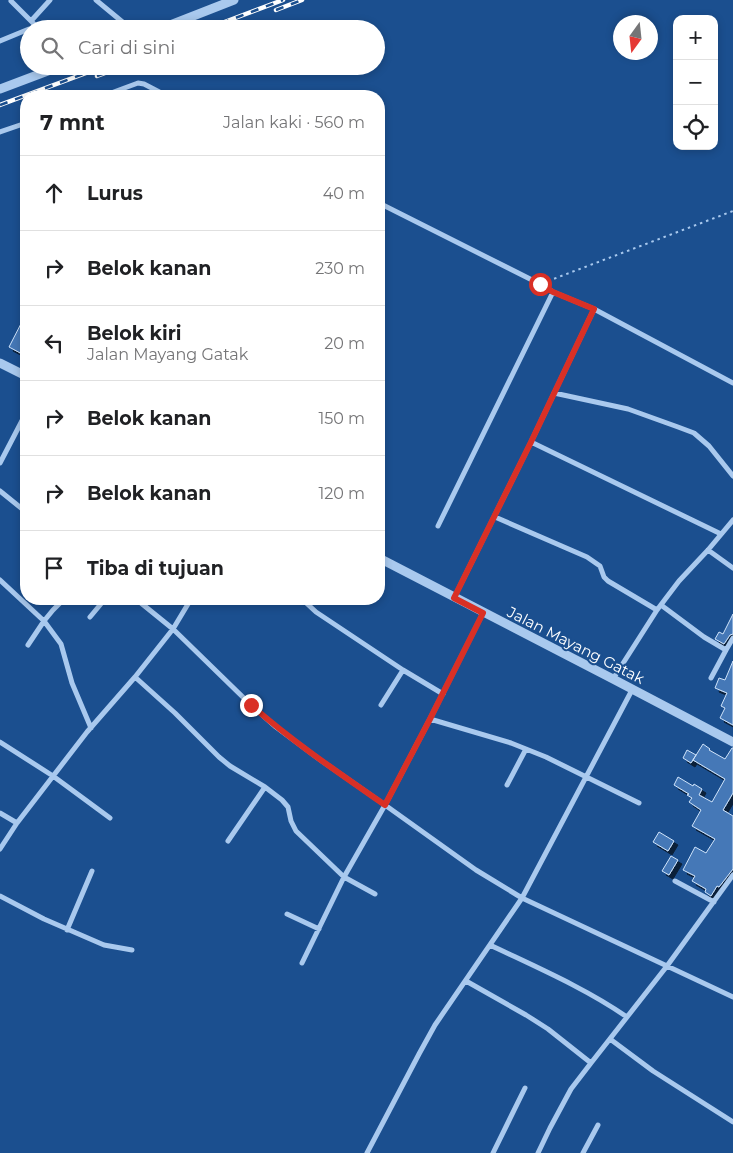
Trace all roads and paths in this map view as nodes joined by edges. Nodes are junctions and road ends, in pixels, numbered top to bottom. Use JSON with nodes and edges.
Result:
{"nodes":[{"id":1,"x":10,"y":0,"type":"edge"},
{"id":2,"x":50,"y":0,"type":"edge"},
{"id":3,"x":97,"y":0,"type":"edge"},
{"id":4,"x":227,"y":1,"type":"edge"},
{"id":5,"x":30,"y":20,"type":"edge"},
{"id":6,"x":32,"y":20,"type":"edge"},
{"id":7,"x":120,"y":20,"type":"edge"},
{"id":8,"x":182,"y":20,"type":"edge"},
{"id":9,"x":20,"y":33,"type":"edge"},
{"id":10,"x":0,"y":41,"type":"edge"},
{"id":11,"x":37,"y":75,"type":"edge"},
{"id":12,"x":0,"y":89,"type":"edge"},
{"id":13,"x":119,"y":90,"type":"edge"},
{"id":14,"x":156,"y":90,"type":"edge"},
{"id":15,"x":20,"y":125,"type":"edge"},
{"id":16,"x":0,"y":132,"type":"edge"},
{"id":17,"x":385,"y":205,"type":"edge"},
{"id":18,"x":733,"y":211,"type":"edge"},
{"id":19,"x":540,"y":284,"type":"junction"},
{"id":20,"x":553,"y":292,"type":"junction"},
{"id":21,"x":594,"y":309,"type":"junction"},
{"id":22,"x":0,"y":363,"type":"edge"},
{"id":23,"x":20,"y":373,"type":"edge"},
{"id":24,"x":733,"y":383,"type":"edge"},
{"id":25,"x":554,"y":393,"type":"junction"},
{"id":26,"x":20,"y":425,"type":"edge"},
{"id":27,"x":531,"y":442,"type":"junction"},
{"id":28,"x":0,"y":463,"type":"edge"},
{"id":29,"x":733,"y":476,"type":"edge"},
{"id":30,"x":0,"y":491,"type":"edge"},
{"id":31,"x":20,"y":507,"type":"edge"},
{"id":32,"x":495,"y":517,"type":"junction"},
{"id":33,"x":733,"y":520,"type":"edge"},
{"id":34,"x":438,"y":526,"type":"dead end"},
{"id":35,"x":721,"y":534,"type":"junction"},
{"id":36,"x":708,"y":550,"type":"junction"},
{"id":37,"x":385,"y":561,"type":"edge"},
{"id":38,"x":733,"y":568,"type":"edge"},
{"id":39,"x":0,"y":580,"type":"edge"},
{"id":40,"x":454,"y":598,"type":"junction"},
{"id":41,"x":20,"y":599,"type":"edge"},
{"id":42,"x":27,"y":605,"type":"edge"},
{"id":43,"x":58,"y":605,"type":"edge"},
{"id":44,"x":100,"y":605,"type":"edge"},
{"id":45,"x":143,"y":605,"type":"edge"},
{"id":46,"x":187,"y":605,"type":"edge"},
{"id":47,"x":308,"y":605,"type":"edge"},
{"id":48,"x":661,"y":605,"type":"junction"},
{"id":49,"x":657,"y":610,"type":"junction"},
{"id":50,"x":483,"y":613,"type":"junction"},
{"id":51,"x":90,"y":617,"type":"dead end"},
{"id":52,"x":44,"y":621,"type":"junction"},
{"id":53,"x":173,"y":629,"type":"junction"},
{"id":54,"x":733,"y":638,"type":"edge"},
{"id":55,"x":28,"y":645,"type":"dead end"},
{"id":56,"x":726,"y":650,"type":"junction"},
{"id":57,"x":403,"y":670,"type":"junction"},
{"id":58,"x":135,"y":676,"type":"junction"},
{"id":59,"x":711,"y":678,"type":"dead end"},
{"id":60,"x":613,"y":679,"type":"junction"},
{"id":61,"x":632,"y":690,"type":"junction"},
{"id":62,"x":443,"y":694,"type":"junction"},
{"id":63,"x":381,"y":705,"type":"dead end"},
{"id":64,"x":430,"y":719,"type":"junction"},
{"id":65,"x":89,"y":730,"type":"junction"},
{"id":66,"x":0,"y":742,"type":"edge"},
{"id":67,"x":733,"y":742,"type":"edge"},
{"id":68,"x":526,"y":749,"type":"junction"},
{"id":69,"x":53,"y":776,"type":"junction"},
{"id":70,"x":586,"y":777,"type":"junction"},
{"id":71,"x":507,"y":785,"type":"dead end"},
{"id":72,"x":265,"y":787,"type":"junction"},
{"id":73,"x":639,"y":804,"type":"dead end"},
{"id":74,"x":385,"y":805,"type":"junction"},
{"id":75,"x":0,"y":813,"type":"edge"},
{"id":76,"x":110,"y":818,"type":"dead end"},
{"id":77,"x":17,"y":823,"type":"junction"},
{"id":78,"x":228,"y":841,"type":"dead end"},
{"id":79,"x":0,"y":849,"type":"edge"},
{"id":80,"x":92,"y":871,"type":"dead end"},
{"id":81,"x":733,"y":875,"type":"edge"},
{"id":82,"x":344,"y":877,"type":"junction"},
{"id":83,"x":675,"y":881,"type":"dead end"},
{"id":84,"x":374,"y":894,"type":"dead end"},
{"id":85,"x":0,"y":896,"type":"edge"},
{"id":86,"x":522,"y":898,"type":"junction"},
{"id":87,"x":714,"y":902,"type":"junction"},
{"id":88,"x":287,"y":914,"type":"dead end"},
{"id":89,"x":319,"y":929,"type":"junction"},
{"id":90,"x":67,"y":930,"type":"junction"},
{"id":91,"x":490,"y":946,"type":"junction"},
{"id":92,"x":132,"y":950,"type":"dead end"},
{"id":93,"x":302,"y":963,"type":"dead end"},
{"id":94,"x":667,"y":966,"type":"junction"},
{"id":95,"x":466,"y":981,"type":"junction"},
{"id":96,"x":733,"y":997,"type":"edge"},
{"id":97,"x":627,"y":1017,"type":"junction"},
{"id":98,"x":610,"y":1039,"type":"junction"},
{"id":99,"x":592,"y":1063,"type":"junction"},
{"id":100,"x":525,"y":1088,"type":"dead end"},
{"id":101,"x":733,"y":1122,"type":"edge"},
{"id":102,"x":598,"y":1125,"type":"dead end"},
{"id":103,"x":366,"y":1153,"type":"edge"},
{"id":104,"x":493,"y":1153,"type":"edge"},
{"id":105,"x":538,"y":1153,"type":"edge"},
{"id":106,"x":583,"y":1153,"type":"edge"}],
"edges":[{"from":1,"to":5,"type":"street"},
{"from":2,"to":6,"type":"street"},
{"from":3,"to":7,"type":"street"},
{"from":4,"to":8,"type":"street"},
{"from":9,"to":10,"type":"street"},
{"from":11,"to":12,"type":"street"},
{"from":13,"to":14,"type":"street"},
{"from":15,"to":16,"type":"street"},
{"from":17,"to":19,"type":"street"},
{"from":18,"to":19,"type":"path"},
{"from":19,"to":20,"type":"street"},
{"from":20,"to":21,"type":"street"},
{"from":20,"to":34,"type":"street"},
{"from":21,"to":24,"type":"street"},
{"from":21,"to":25,"type":"street"},
{"from":22,"to":23,"type":"street"},
{"from":25,"to":27,"type":"street"},
{"from":25,"to":29,"type":"street"},
{"from":26,"to":28,"type":"street"},
{"from":27,"to":32,"type":"street"},
{"from":27,"to":35,"type":"street"},
{"from":30,"to":31,"type":"street"},
{"from":32,"to":40,"type":"street"},
{"from":32,"to":49,"type":"street"},
{"from":33,"to":35,"type":"street"},
{"from":35,"to":36,"type":"street"},
{"from":36,"to":38,"type":"street"},
{"from":36,"to":48,"type":"street"},
{"from":37,"to":40,"type":"street","name":"Jalan Mayang Gatak"},
{"from":39,"to":41,"type":"street"},
{"from":40,"to":50,"type":"street","name":"Jalan Mayang Gatak"},
{"from":42,"to":52,"type":"street"},
{"from":43,"to":52,"type":"street"},
{"from":44,"to":51,"type":"street"},
{"from":45,"to":53,"type":"street"},
{"from":46,"to":53,"type":"street"},
{"from":47,"to":57,"type":"street"},
{"from":48,"to":49,"type":"street"},
{"from":48,"to":56,"type":"street"},
{"from":49,"to":60,"type":"street"},
{"from":50,"to":60,"type":"street","name":"Jalan Mayang Gatak"},
{"from":50,"to":62,"type":"street"},
{"from":52,"to":55,"type":"street"},
{"from":52,"to":65,"type":"street"},
{"from":53,"to":58,"type":"street"},
{"from":53,"to":74,"type":"street"},
{"from":54,"to":56,"type":"street"},
{"from":56,"to":59,"type":"street"},
{"from":57,"to":62,"type":"street"},
{"from":57,"to":63,"type":"street"},
{"from":58,"to":65,"type":"street"},
{"from":58,"to":72,"type":"street"},
{"from":60,"to":61,"type":"street","name":"Jalan Mayang Gatak"},
{"from":61,"to":67,"type":"street","name":"Jalan Mayang Gatak"},
{"from":61,"to":70,"type":"street"},
{"from":62,"to":64,"type":"street"},
{"from":64,"to":68,"type":"street"},
{"from":64,"to":74,"type":"street"},
{"from":65,"to":69,"type":"street"},
{"from":66,"to":69,"type":"street"},
{"from":68,"to":70,"type":"street"},
{"from":68,"to":71,"type":"street"},
{"from":69,"to":76,"type":"street"},
{"from":69,"to":77,"type":"street"},
{"from":70,"to":73,"type":"street"},
{"from":70,"to":86,"type":"street"},
{"from":72,"to":78,"type":"street"},
{"from":72,"to":82,"type":"street"},
{"from":74,"to":82,"type":"street"},
{"from":74,"to":86,"type":"street"},
{"from":75,"to":77,"type":"street"},
{"from":77,"to":79,"type":"street"},
{"from":80,"to":90,"type":"street"},
{"from":81,"to":87,"type":"street"},
{"from":82,"to":84,"type":"street"},
{"from":82,"to":89,"type":"street"},
{"from":83,"to":87,"type":"street"},
{"from":85,"to":90,"type":"street"},
{"from":86,"to":91,"type":"street"},
{"from":86,"to":94,"type":"street"},
{"from":87,"to":94,"type":"street"},
{"from":88,"to":89,"type":"street"},
{"from":89,"to":93,"type":"street"},
{"from":90,"to":92,"type":"street"},
{"from":91,"to":95,"type":"street"},
{"from":91,"to":97,"type":"street"},
{"from":94,"to":96,"type":"street"},
{"from":94,"to":97,"type":"street"},
{"from":95,"to":99,"type":"street"},
{"from":95,"to":103,"type":"street"},
{"from":97,"to":98,"type":"street"},
{"from":98,"to":99,"type":"street"},
{"from":98,"to":101,"type":"street"},
{"from":99,"to":105,"type":"street"},
{"from":100,"to":104,"type":"street"},
{"from":102,"to":106,"type":"street"}]}
